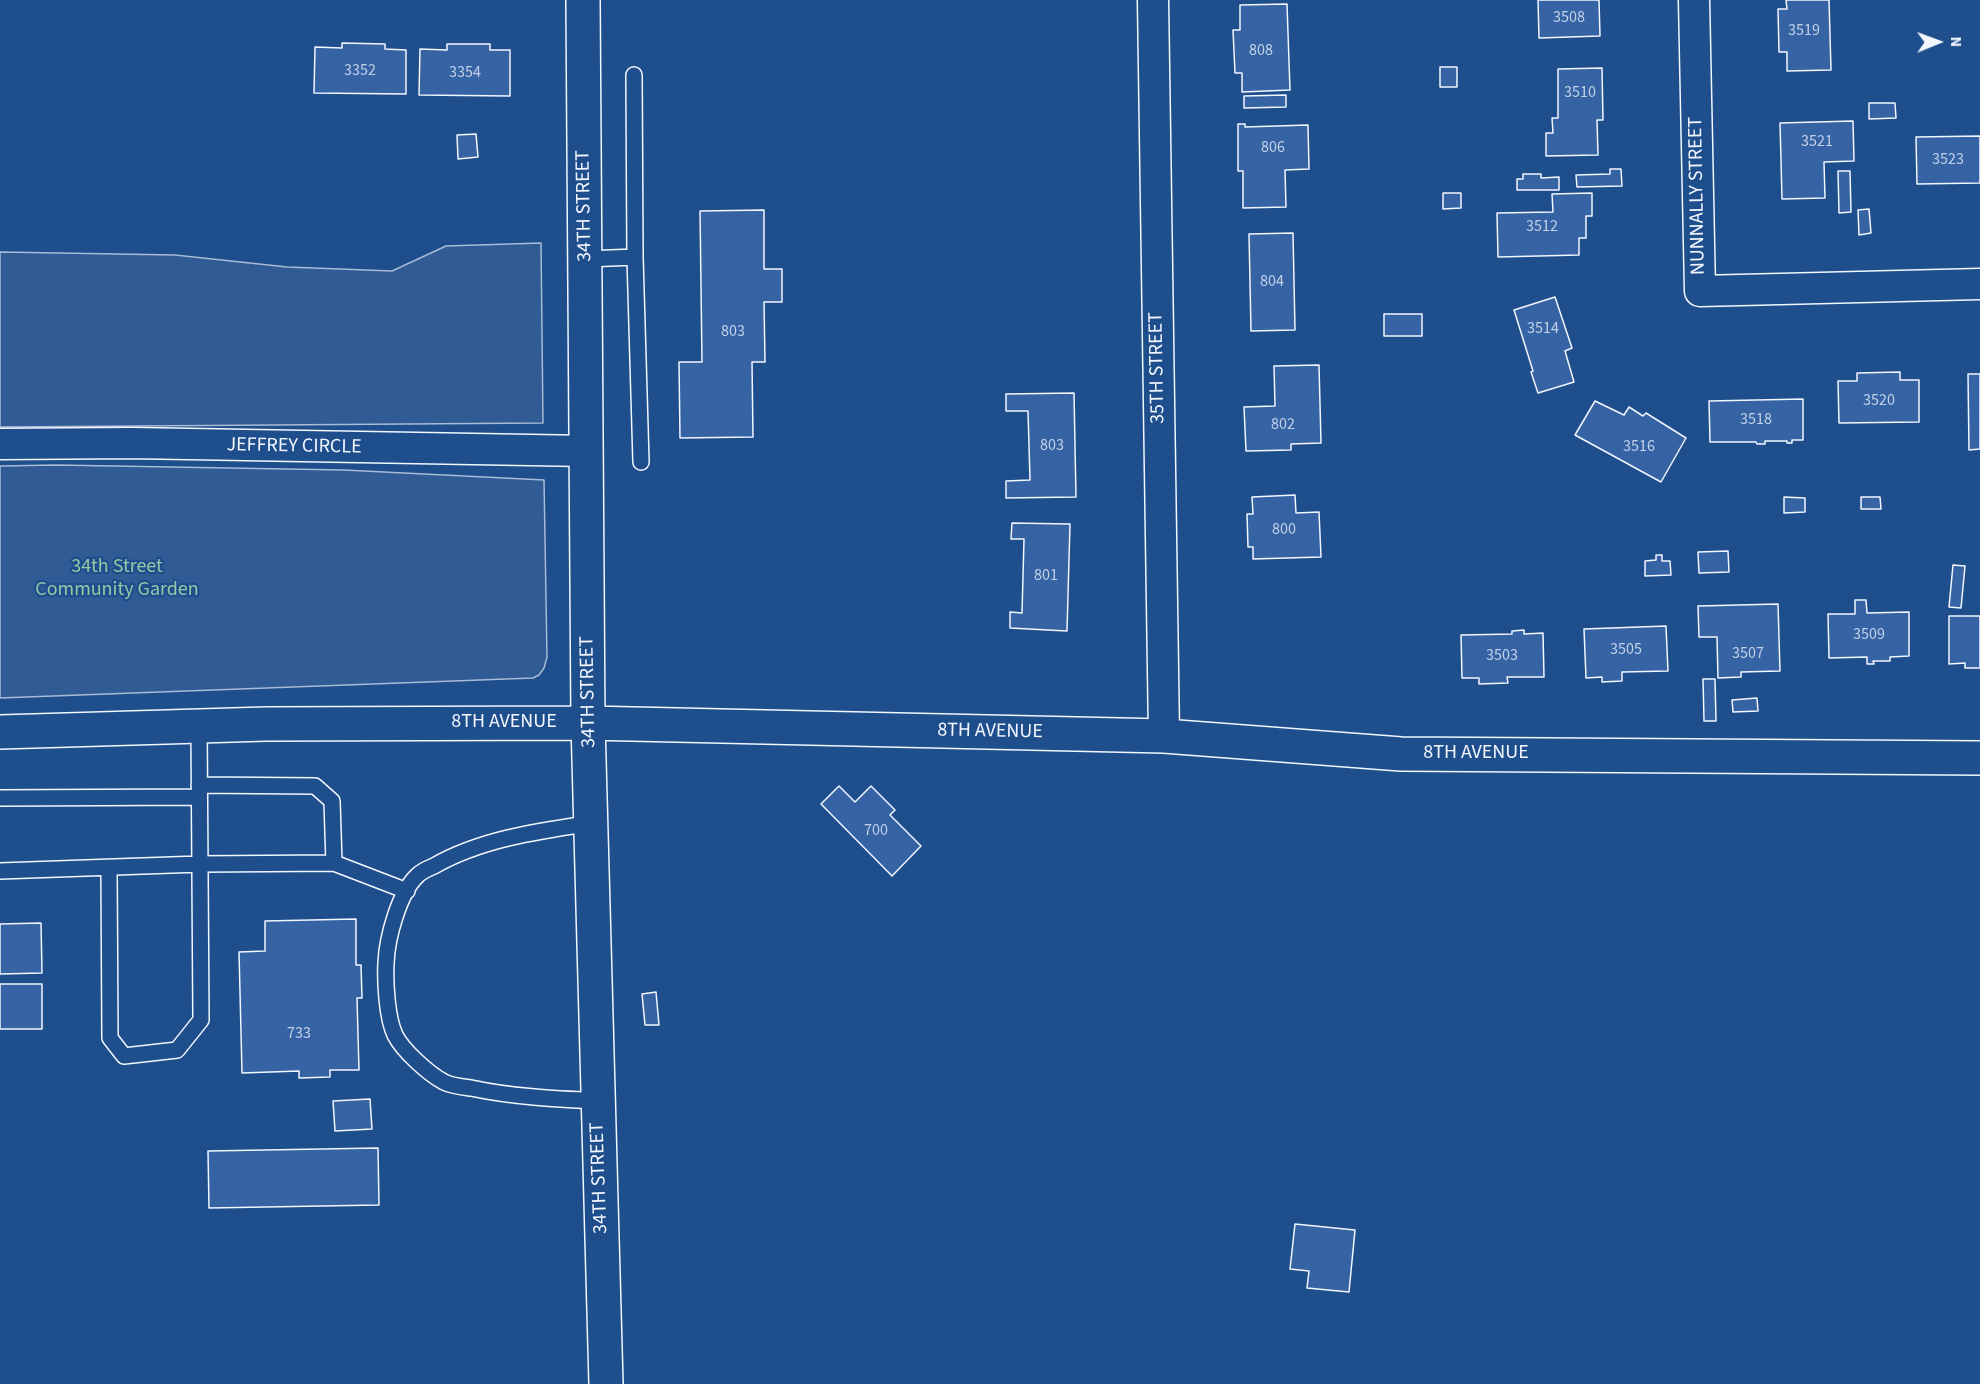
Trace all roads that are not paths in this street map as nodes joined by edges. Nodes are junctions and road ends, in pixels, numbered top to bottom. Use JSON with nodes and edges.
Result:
{"nodes":[{"id":1,"x":583,"y":0,"type":"edge"},
{"id":2,"x":1153,"y":0,"type":"edge"},
{"id":3,"x":1694,"y":0,"type":"edge"},
{"id":4,"x":634,"y":75,"type":"dead end"},
{"id":5,"x":635,"y":257,"type":"junction"},
{"id":6,"x":586,"y":259,"type":"junction"},
{"id":7,"x":1980,"y":285,"type":"edge"},
{"id":8,"x":0,"y":444,"type":"edge"},
{"id":9,"x":587,"y":451,"type":"junction"},
{"id":10,"x":641,"y":462,"type":"dead end"},
{"id":11,"x":588,"y":723,"type":"junction"},
{"id":12,"x":199,"y":726,"type":"junction"},
{"id":13,"x":0,"y":732,"type":"edge"},
{"id":14,"x":1164,"y":736,"type":"junction"},
{"id":15,"x":1980,"y":758,"type":"edge"},
{"id":16,"x":199,"y":791,"type":"junction"},
{"id":17,"x":0,"y":798,"type":"edge"},
{"id":18,"x":592,"y":823,"type":"junction"},
{"id":19,"x":200,"y":864,"type":"junction"},
{"id":20,"x":334,"y":864,"type":"junction"},
{"id":21,"x":109,"y":869,"type":"junction"},
{"id":22,"x":0,"y":871,"type":"edge"},
{"id":23,"x":407,"y":891,"type":"junction"},
{"id":24,"x":598,"y":1101,"type":"junction"},
{"id":25,"x":606,"y":1384,"type":"edge"}],
"edges":[{"from":1,"to":6,"type":"street","name":"34TH STREET"},
{"from":2,"to":14,"type":"street","name":"35TH STREET"},
{"from":3,"to":7,"type":"street","name":"NUNNALLY STREET"},
{"from":4,"to":5,"type":"lane"},
{"from":5,"to":6,"type":"lane"},
{"from":5,"to":10,"type":"lane"},
{"from":6,"to":9,"type":"street","name":"34TH STREET"},
{"from":8,"to":9,"type":"street","name":"JEFFREY CIRCLE"},
{"from":9,"to":11,"type":"street","name":"34TH STREET"},
{"from":11,"to":12,"type":"street","name":"8TH AVENUE"},
{"from":11,"to":14,"type":"street","name":"8TH AVENUE"},
{"from":11,"to":18,"type":"street","name":"34TH STREET"},
{"from":12,"to":13,"type":"street","name":"8TH AVENUE"},
{"from":12,"to":16,"type":"lane"},
{"from":14,"to":15,"type":"street","name":"8TH AVENUE"},
{"from":16,"to":17,"type":"lane"},
{"from":16,"to":19,"type":"lane"},
{"from":16,"to":20,"type":"lane"},
{"from":18,"to":23,"type":"lane"},
{"from":18,"to":24,"type":"street","name":"34TH STREET"},
{"from":19,"to":20,"type":"lane"},
{"from":19,"to":21,"type":"lane"},
{"from":19,"to":21,"type":"lane"},
{"from":20,"to":23,"type":"lane"},
{"from":21,"to":22,"type":"lane"},
{"from":23,"to":24,"type":"lane"},
{"from":24,"to":25,"type":"street","name":"34TH STREET"}]}
